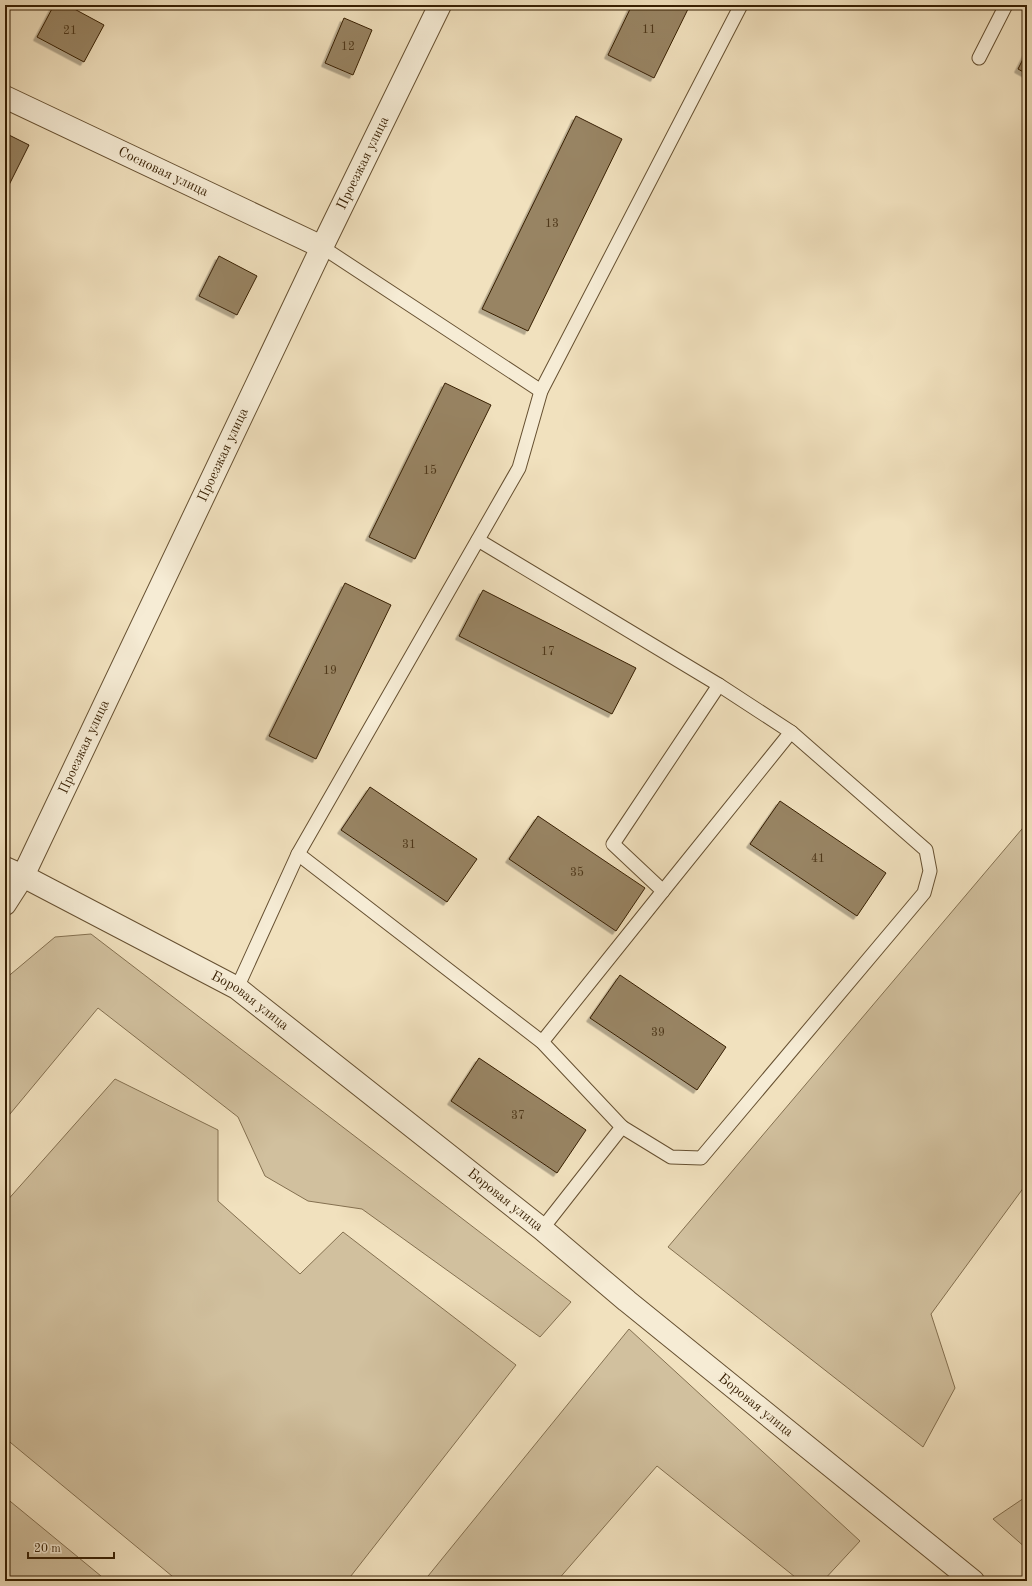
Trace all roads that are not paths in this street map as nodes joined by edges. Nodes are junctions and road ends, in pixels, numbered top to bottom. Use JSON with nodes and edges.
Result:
{"nodes":[{"id":1,"x":440,"y":5,"type":"edge"},
{"id":2,"x":741,"y":5,"type":"edge"},
{"id":3,"x":1006,"y":5,"type":"edge"},
{"id":4,"x":979,"y":58,"type":"dead end"},
{"id":5,"x":5,"y":97,"type":"edge"},
{"id":6,"x":322,"y":247,"type":"junction"},
{"id":7,"x":541,"y":391,"type":"junction"},
{"id":8,"x":478,"y":540,"type":"junction"},
{"id":9,"x":719,"y":685,"type":"junction"},
{"id":10,"x":791,"y":732,"type":"junction"},
{"id":11,"x":298,"y":854,"type":"junction"},
{"id":12,"x":14,"y":872,"type":"edge"},
{"id":13,"x":663,"y":891,"type":"junction"},
{"id":14,"x":5,"y":904,"type":"edge"},
{"id":15,"x":237,"y":988,"type":"junction"},
{"id":16,"x":542,"y":1042,"type":"junction"},
{"id":17,"x":622,"y":1127,"type":"junction"},
{"id":18,"x":542,"y":1229,"type":"junction"},
{"id":19,"x":973,"y":1581,"type":"edge"}],
"edges":[{"from":1,"to":6,"type":"street","name":"Проезжая улица"},
{"from":2,"to":7,"type":"lane"},
{"from":3,"to":4,"type":"lane"},
{"from":5,"to":6,"type":"street","name":"Сосновая улица"},
{"from":6,"to":7,"type":"lane"},
{"from":6,"to":12,"type":"street","name":"Проезжая улица"},
{"from":7,"to":8,"type":"lane"},
{"from":8,"to":9,"type":"lane"},
{"from":8,"to":11,"type":"lane"},
{"from":9,"to":10,"type":"lane"},
{"from":9,"to":13,"type":"lane"},
{"from":10,"to":13,"type":"lane"},
{"from":10,"to":17,"type":"lane"},
{"from":11,"to":15,"type":"lane"},
{"from":11,"to":16,"type":"lane"},
{"from":12,"to":14,"type":"street","name":"Проезжая улица"},
{"from":12,"to":15,"type":"street","name":"Боровая улица"},
{"from":13,"to":16,"type":"lane"},
{"from":15,"to":18,"type":"street","name":"Боровая улица"},
{"from":16,"to":17,"type":"lane"},
{"from":17,"to":18,"type":"lane"},
{"from":18,"to":19,"type":"street","name":"Боровая улица"}]}
